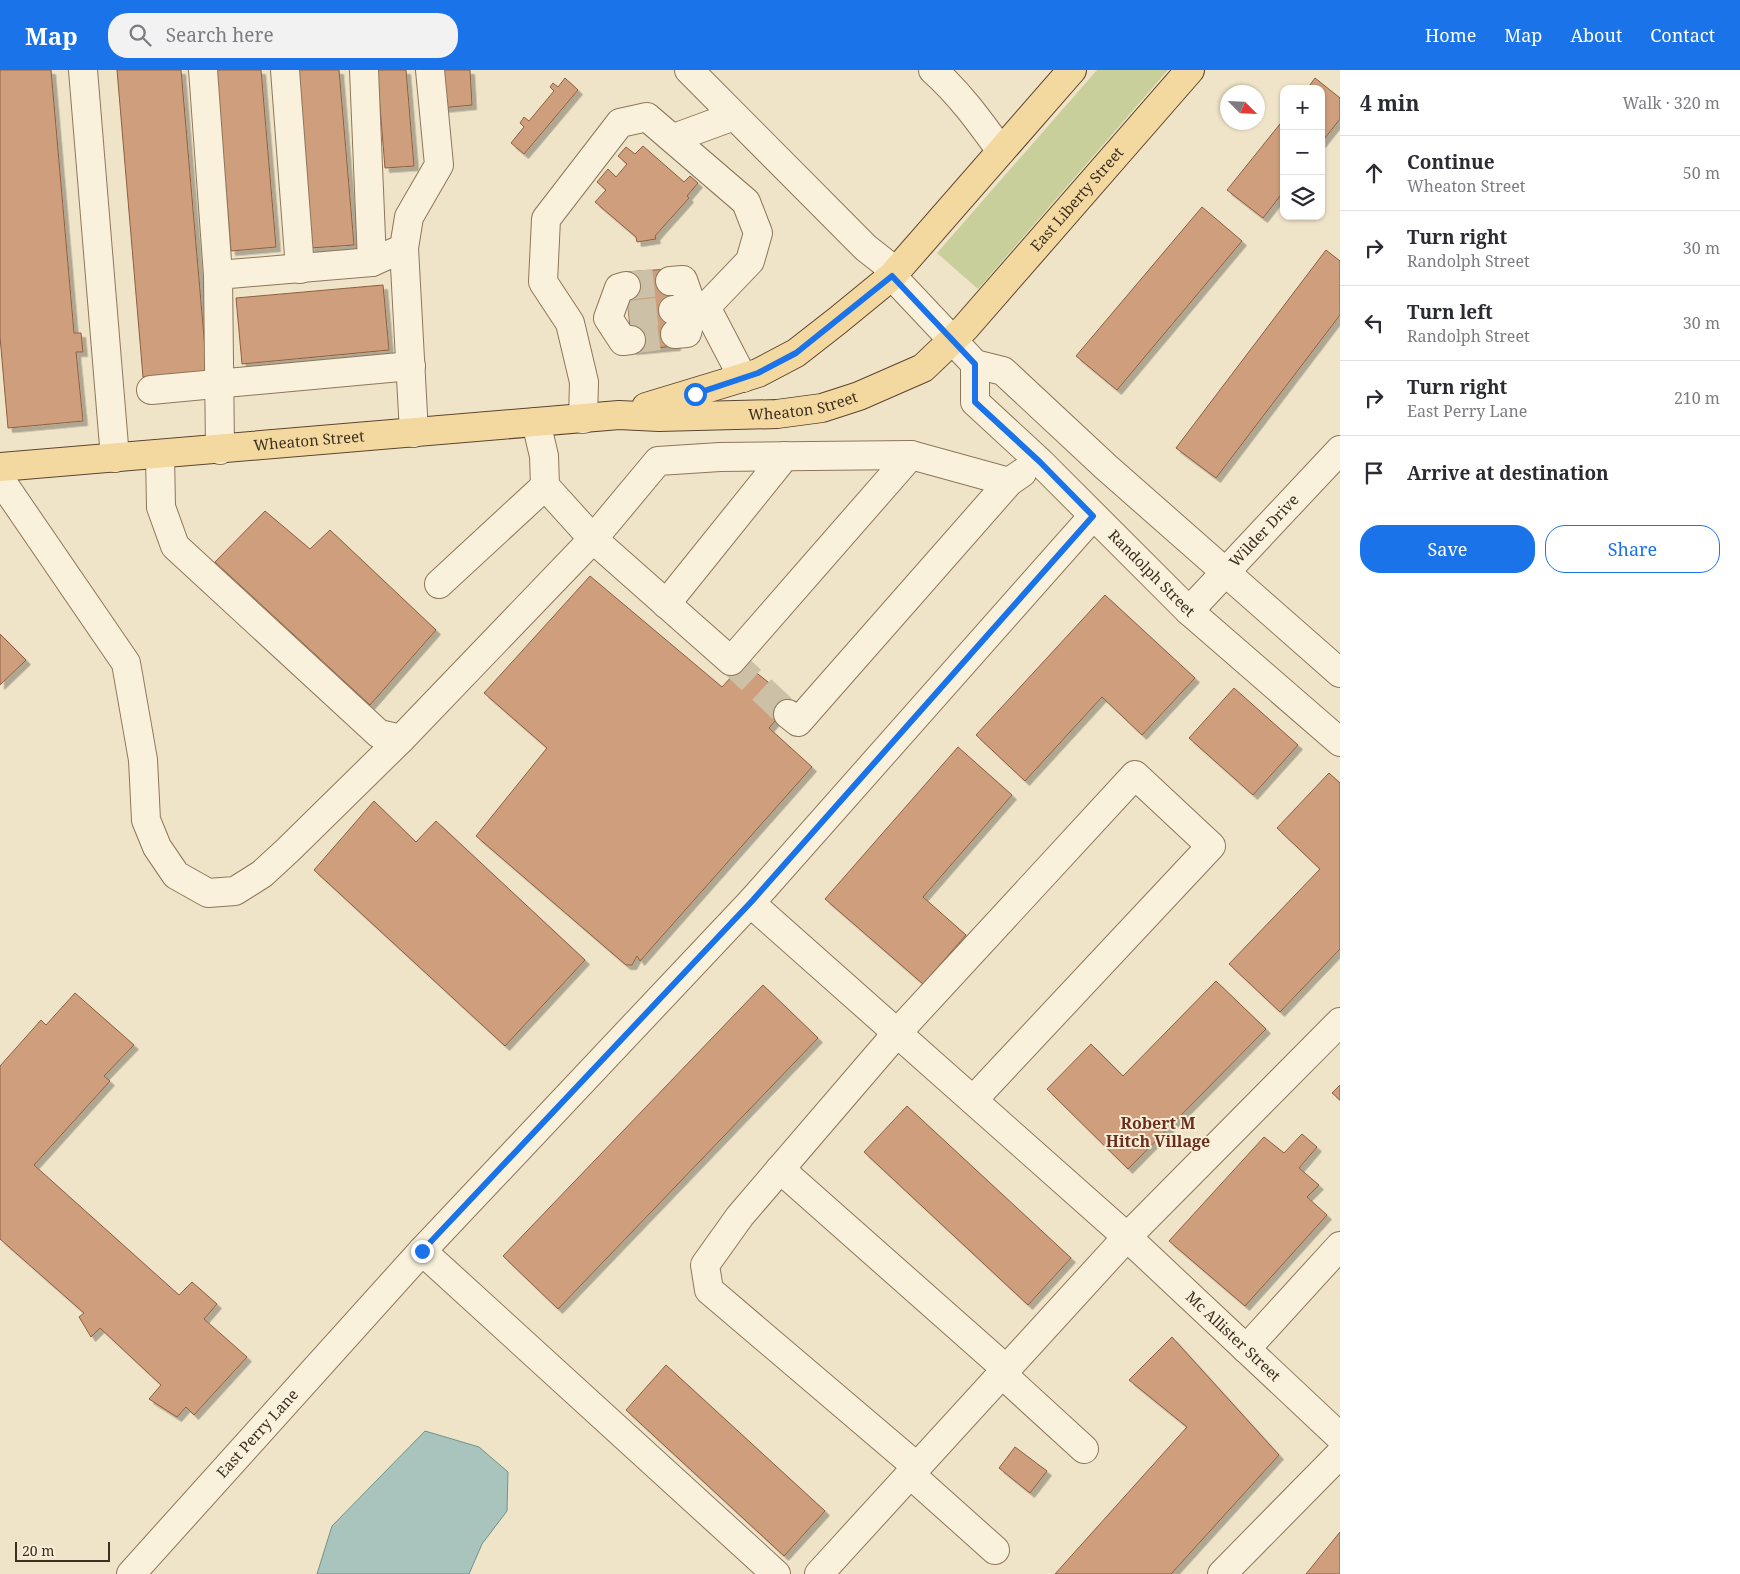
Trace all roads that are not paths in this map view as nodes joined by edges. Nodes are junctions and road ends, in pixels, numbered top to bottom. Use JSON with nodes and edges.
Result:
{"nodes":[{"id":1,"x":83,"y":70,"type":"edge"},
{"id":2,"x":203,"y":70,"type":"edge"},
{"id":3,"x":285,"y":70,"type":"edge"},
{"id":4,"x":364,"y":70,"type":"edge"},
{"id":5,"x":430,"y":70,"type":"edge"},
{"id":6,"x":689,"y":70,"type":"edge"},
{"id":7,"x":933,"y":70,"type":"edge"},
{"id":8,"x":1072,"y":70,"type":"edge"},
{"id":9,"x":1190,"y":70,"type":"edge"},
{"id":10,"x":734,"y":116,"type":"junction"},
{"id":11,"x":674,"y":138,"type":"junction"},
{"id":12,"x":1001,"y":151,"type":"junction"},
{"id":13,"x":404,"y":248,"type":"junction"},
{"id":14,"x":372,"y":262,"type":"junction"},
{"id":15,"x":300,"y":268,"type":"junction"},
{"id":16,"x":218,"y":275,"type":"junction"},
{"id":17,"x":892,"y":276,"type":"junction"},
{"id":18,"x":670,"y":281,"type":"tunnel mouth"},
{"id":19,"x":626,"y":286,"type":"dead end"},
{"id":20,"x":687,"y":315,"type":"junction"},
{"id":21,"x":570,"y":323,"type":"junction"},
{"id":22,"x":959,"y":334,"type":"junction"},
{"id":23,"x":975,"y":364,"type":"junction"},
{"id":24,"x":411,"y":366,"type":"junction"},
{"id":25,"x":743,"y":378,"type":"junction"},
{"id":26,"x":220,"y":384,"type":"junction"},
{"id":27,"x":151,"y":390,"type":"dead end"},
{"id":28,"x":618,"y":415,"type":"junction"},
{"id":29,"x":583,"y":419,"type":"junction"},
{"id":30,"x":536,"y":422,"type":"junction"},
{"id":31,"x":414,"y":433,"type":"junction"},
{"id":32,"x":220,"y":450,"type":"junction"},
{"id":33,"x":1340,"y":450,"type":"edge"},
{"id":34,"x":160,"y":455,"type":"junction"},
{"id":35,"x":911,"y":455,"type":"junction"},
{"id":36,"x":785,"y":456,"type":"junction"},
{"id":37,"x":115,"y":458,"type":"junction"},
{"id":38,"x":1040,"y":462,"type":"junction"},
{"id":39,"x":0,"y":467,"type":"edge"},
{"id":40,"x":0,"y":479,"type":"edge"},
{"id":41,"x":1009,"y":482,"type":"junction"},
{"id":42,"x":545,"y":486,"type":"junction"},
{"id":43,"x":1093,"y":516,"type":"junction"},
{"id":44,"x":593,"y":539,"type":"junction"},
{"id":45,"x":1226,"y":572,"type":"junction"},
{"id":46,"x":439,"y":584,"type":"dead end"},
{"id":47,"x":666,"y":604,"type":"junction"},
{"id":48,"x":1189,"y":611,"type":"junction"},
{"id":49,"x":1340,"y":674,"type":"edge"},
{"id":50,"x":788,"y":714,"type":"dead end"},
{"id":51,"x":401,"y":739,"type":"junction"},
{"id":52,"x":1340,"y":742,"type":"edge"},
{"id":53,"x":753,"y":900,"type":"junction"},
{"id":54,"x":1340,"y":1022,"type":"edge"},
{"id":55,"x":897,"y":1033,"type":"junction"},
{"id":56,"x":973,"y":1100,"type":"junction"},
{"id":57,"x":780,"y":1170,"type":"junction"},
{"id":58,"x":1127,"y":1237,"type":"junction"},
{"id":59,"x":1340,"y":1246,"type":"edge"},
{"id":60,"x":422,"y":1251,"type":"junction"},
{"id":61,"x":1246,"y":1349,"type":"junction"},
{"id":62,"x":1004,"y":1372,"type":"junction"},
{"id":63,"x":1340,"y":1437,"type":"edge"},
{"id":64,"x":1084,"y":1449,"type":"dead end"},
{"id":65,"x":1340,"y":1454,"type":"edge"},
{"id":66,"x":914,"y":1470,"type":"junction"},
{"id":67,"x":995,"y":1550,"type":"dead end"},
{"id":68,"x":131,"y":1574,"type":"edge"},
{"id":69,"x":776,"y":1574,"type":"edge"},
{"id":70,"x":819,"y":1574,"type":"edge"},
{"id":71,"x":1222,"y":1574,"type":"edge"}],
"edges":[{"from":1,"to":37,"type":"street"},
{"from":2,"to":16,"type":"street"},
{"from":3,"to":15,"type":"street"},
{"from":4,"to":14,"type":"street"},
{"from":5,"to":13,"type":"street"},
{"from":6,"to":10,"type":"street"},
{"from":7,"to":12,"type":"street"},
{"from":8,"to":12,"type":"main road"},
{"from":9,"to":22,"type":"main road","name":"East Liberty Street"},
{"from":10,"to":11,"type":"street"},
{"from":10,"to":17,"type":"street"},
{"from":11,"to":20,"type":"street"},
{"from":11,"to":21,"type":"street"},
{"from":12,"to":17,"type":"main road"},
{"from":13,"to":14,"type":"street"},
{"from":13,"to":24,"type":"street"},
{"from":14,"to":15,"type":"street"},
{"from":15,"to":16,"type":"street"},
{"from":16,"to":26,"type":"street"},
{"from":17,"to":22,"type":"street"},
{"from":17,"to":25,"type":"main road","name":"Wheaton Street"},
{"from":18,"to":20,"type":"street"},
{"from":19,"to":21,"type":"street"},
{"from":20,"to":25,"type":"street"},
{"from":21,"to":29,"type":"street"},
{"from":22,"to":23,"type":"street"},
{"from":22,"to":28,"type":"main road","name":"Wheaton Street"},
{"from":23,"to":38,"type":"street","name":"Randolph Street"},
{"from":23,"to":45,"type":"street"},
{"from":24,"to":26,"type":"street"},
{"from":24,"to":31,"type":"street"},
{"from":25,"to":28,"type":"main road","name":"Wheaton Street"},
{"from":26,"to":27,"type":"street"},
{"from":26,"to":32,"type":"street"},
{"from":28,"to":29,"type":"main road","name":"Wheaton Street"},
{"from":29,"to":30,"type":"main road","name":"Wheaton Street"},
{"from":30,"to":31,"type":"main road","name":"Wheaton Street"},
{"from":30,"to":42,"type":"street"},
{"from":31,"to":32,"type":"main road","name":"Wheaton Street"},
{"from":32,"to":34,"type":"main road","name":"Wheaton Street"},
{"from":33,"to":45,"type":"street","name":"Wilder Drive"},
{"from":34,"to":37,"type":"main road","name":"Wheaton Street"},
{"from":34,"to":51,"type":"street"},
{"from":35,"to":36,"type":"street"},
{"from":35,"to":41,"type":"street"},
{"from":35,"to":47,"type":"street"},
{"from":36,"to":44,"type":"street"},
{"from":36,"to":47,"type":"street"},
{"from":37,"to":39,"type":"main road","name":"Wheaton Street"},
{"from":38,"to":41,"type":"street"},
{"from":38,"to":43,"type":"street","name":"Randolph Street"},
{"from":40,"to":51,"type":"street"},
{"from":41,"to":50,"type":"street"},
{"from":42,"to":44,"type":"street"},
{"from":42,"to":46,"type":"street"},
{"from":43,"to":48,"type":"street","name":"Randolph Street"},
{"from":43,"to":53,"type":"street"},
{"from":44,"to":47,"type":"street"},
{"from":44,"to":51,"type":"street"},
{"from":45,"to":48,"type":"street","name":"Wilder Drive"},
{"from":45,"to":49,"type":"street"},
{"from":48,"to":52,"type":"street","name":"Randolph Street"},
{"from":53,"to":55,"type":"street","name":"Mc Allister Street"},
{"from":53,"to":60,"type":"street"},
{"from":54,"to":58,"type":"street"},
{"from":55,"to":56,"type":"street","name":"Mc Allister Street"},
{"from":55,"to":56,"type":"street"},
{"from":55,"to":57,"type":"street"},
{"from":56,"to":58,"type":"street","name":"Mc Allister Street"},
{"from":57,"to":62,"type":"street"},
{"from":57,"to":66,"type":"street"},
{"from":58,"to":61,"type":"street","name":"Mc Allister Street"},
{"from":58,"to":62,"type":"street"},
{"from":59,"to":61,"type":"street"},
{"from":60,"to":68,"type":"street","name":"East Perry Lane"},
{"from":60,"to":69,"type":"street"},
{"from":61,"to":63,"type":"street","name":"Mc Allister Street"},
{"from":62,"to":64,"type":"street"},
{"from":62,"to":66,"type":"street"},
{"from":65,"to":71,"type":"street"},
{"from":66,"to":67,"type":"street"},
{"from":66,"to":70,"type":"street"}]}
